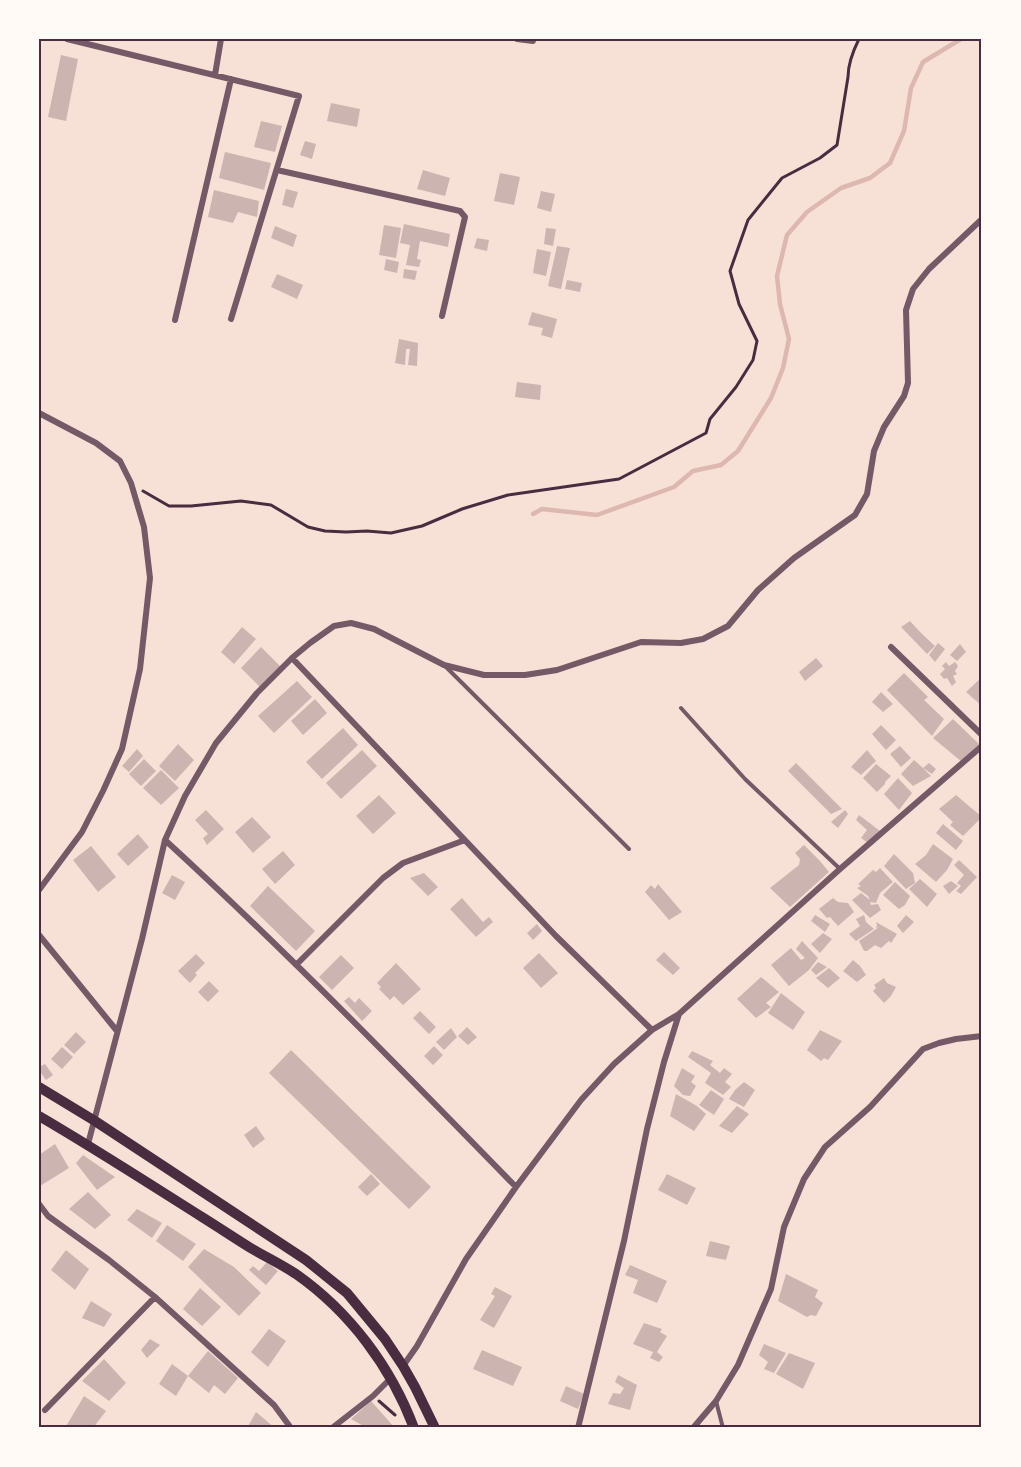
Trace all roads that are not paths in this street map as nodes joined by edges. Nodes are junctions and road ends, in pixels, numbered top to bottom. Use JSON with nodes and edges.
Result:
{"nodes":[{"id":1,"x":67,"y":39,"type":"edge"},
{"id":2,"x":221,"y":39,"type":"edge"},
{"id":3,"x":517,"y":39,"type":"edge"},
{"id":4,"x":533,"y":41,"type":"dead end"},
{"id":5,"x":215,"y":75,"type":"junction"},
{"id":6,"x":231,"y":79,"type":"junction"},
{"id":7,"x":277,"y":170,"type":"junction"},
{"id":8,"x":982,"y":219,"type":"edge"},
{"id":9,"x":442,"y":316,"type":"dead end"},
{"id":10,"x":231,"y":319,"type":"dead end"},
{"id":11,"x":175,"y":320,"type":"dead end"},
{"id":12,"x":39,"y":413,"type":"edge"},
{"id":13,"x":891,"y":647,"type":"dead end"},
{"id":14,"x":291,"y":658,"type":"junction"},
{"id":15,"x":444,"y":665,"type":"junction"},
{"id":16,"x":681,"y":708,"type":"dead end"},
{"id":17,"x":982,"y":735,"type":"edge"},
{"id":18,"x":982,"y":746,"type":"edge"},
{"id":19,"x":165,"y":840,"type":"junction"},
{"id":20,"x":465,"y":840,"type":"junction"},
{"id":21,"x":629,"y":849,"type":"dead end"},
{"id":22,"x":840,"y":869,"type":"junction"},
{"id":23,"x":39,"y":890,"type":"edge"},
{"id":24,"x":39,"y":934,"type":"edge"},
{"id":25,"x":296,"y":965,"type":"junction"},
{"id":26,"x":679,"y":1014,"type":"junction"},
{"id":27,"x":652,"y":1030,"type":"junction"},
{"id":28,"x":117,"y":1031,"type":"junction"},
{"id":29,"x":982,"y":1036,"type":"edge"},
{"id":30,"x":39,"y":1087,"type":"edge"},
{"id":31,"x":39,"y":1116,"type":"edge"},
{"id":32,"x":94,"y":1121,"type":"junction"},
{"id":33,"x":87,"y":1144,"type":"junction"},
{"id":34,"x":516,"y":1187,"type":"junction"},
{"id":35,"x":39,"y":1204,"type":"edge"},
{"id":36,"x":155,"y":1297,"type":"junction"},
{"id":37,"x":403,"y":1366,"type":"junction"},
{"id":38,"x":391,"y":1378,"type":"junction"},
{"id":39,"x":716,"y":1401,"type":"junction"},
{"id":40,"x":45,"y":1410,"type":"dead end"},
{"id":41,"x":291,"y":1428,"type":"edge"},
{"id":42,"x":332,"y":1428,"type":"edge"},
{"id":43,"x":414,"y":1428,"type":"edge"},
{"id":44,"x":435,"y":1428,"type":"edge"},
{"id":45,"x":578,"y":1428,"type":"edge"},
{"id":46,"x":693,"y":1428,"type":"edge"},
{"id":47,"x":723,"y":1428,"type":"edge"}],
"edges":[{"from":1,"to":5,"type":"street"},
{"from":2,"to":5,"type":"street"},
{"from":3,"to":4,"type":"street"},
{"from":5,"to":6,"type":"street"},
{"from":6,"to":7,"type":"street"},
{"from":6,"to":11,"type":"street"},
{"from":7,"to":9,"type":"street"},
{"from":7,"to":10,"type":"street"},
{"from":8,"to":15,"type":"street"},
{"from":12,"to":23,"type":"street"},
{"from":13,"to":17,"type":"street"},
{"from":14,"to":15,"type":"street"},
{"from":14,"to":19,"type":"street"},
{"from":14,"to":20,"type":"street"},
{"from":15,"to":21,"type":"lane"},
{"from":16,"to":22,"type":"lane"},
{"from":18,"to":22,"type":"street"},
{"from":19,"to":25,"type":"street"},
{"from":19,"to":28,"type":"street"},
{"from":20,"to":25,"type":"street"},
{"from":20,"to":27,"type":"street"},
{"from":22,"to":26,"type":"street"},
{"from":24,"to":28,"type":"street"},
{"from":25,"to":34,"type":"street"},
{"from":26,"to":27,"type":"street"},
{"from":26,"to":45,"type":"street"},
{"from":27,"to":34,"type":"street"},
{"from":28,"to":32,"type":"street"},
{"from":29,"to":39,"type":"street"},
{"from":30,"to":32,"type":"main road"},
{"from":31,"to":33,"type":"main road"},
{"from":32,"to":33,"type":"street"},
{"from":32,"to":37,"type":"main road"},
{"from":33,"to":38,"type":"main road"},
{"from":34,"to":37,"type":"street"},
{"from":35,"to":36,"type":"street"},
{"from":36,"to":40,"type":"street"},
{"from":36,"to":41,"type":"street"},
{"from":37,"to":44,"type":"main road"},
{"from":38,"to":42,"type":"street"},
{"from":38,"to":43,"type":"main road"},
{"from":39,"to":46,"type":"street"},
{"from":39,"to":47,"type":"lane"}]}
